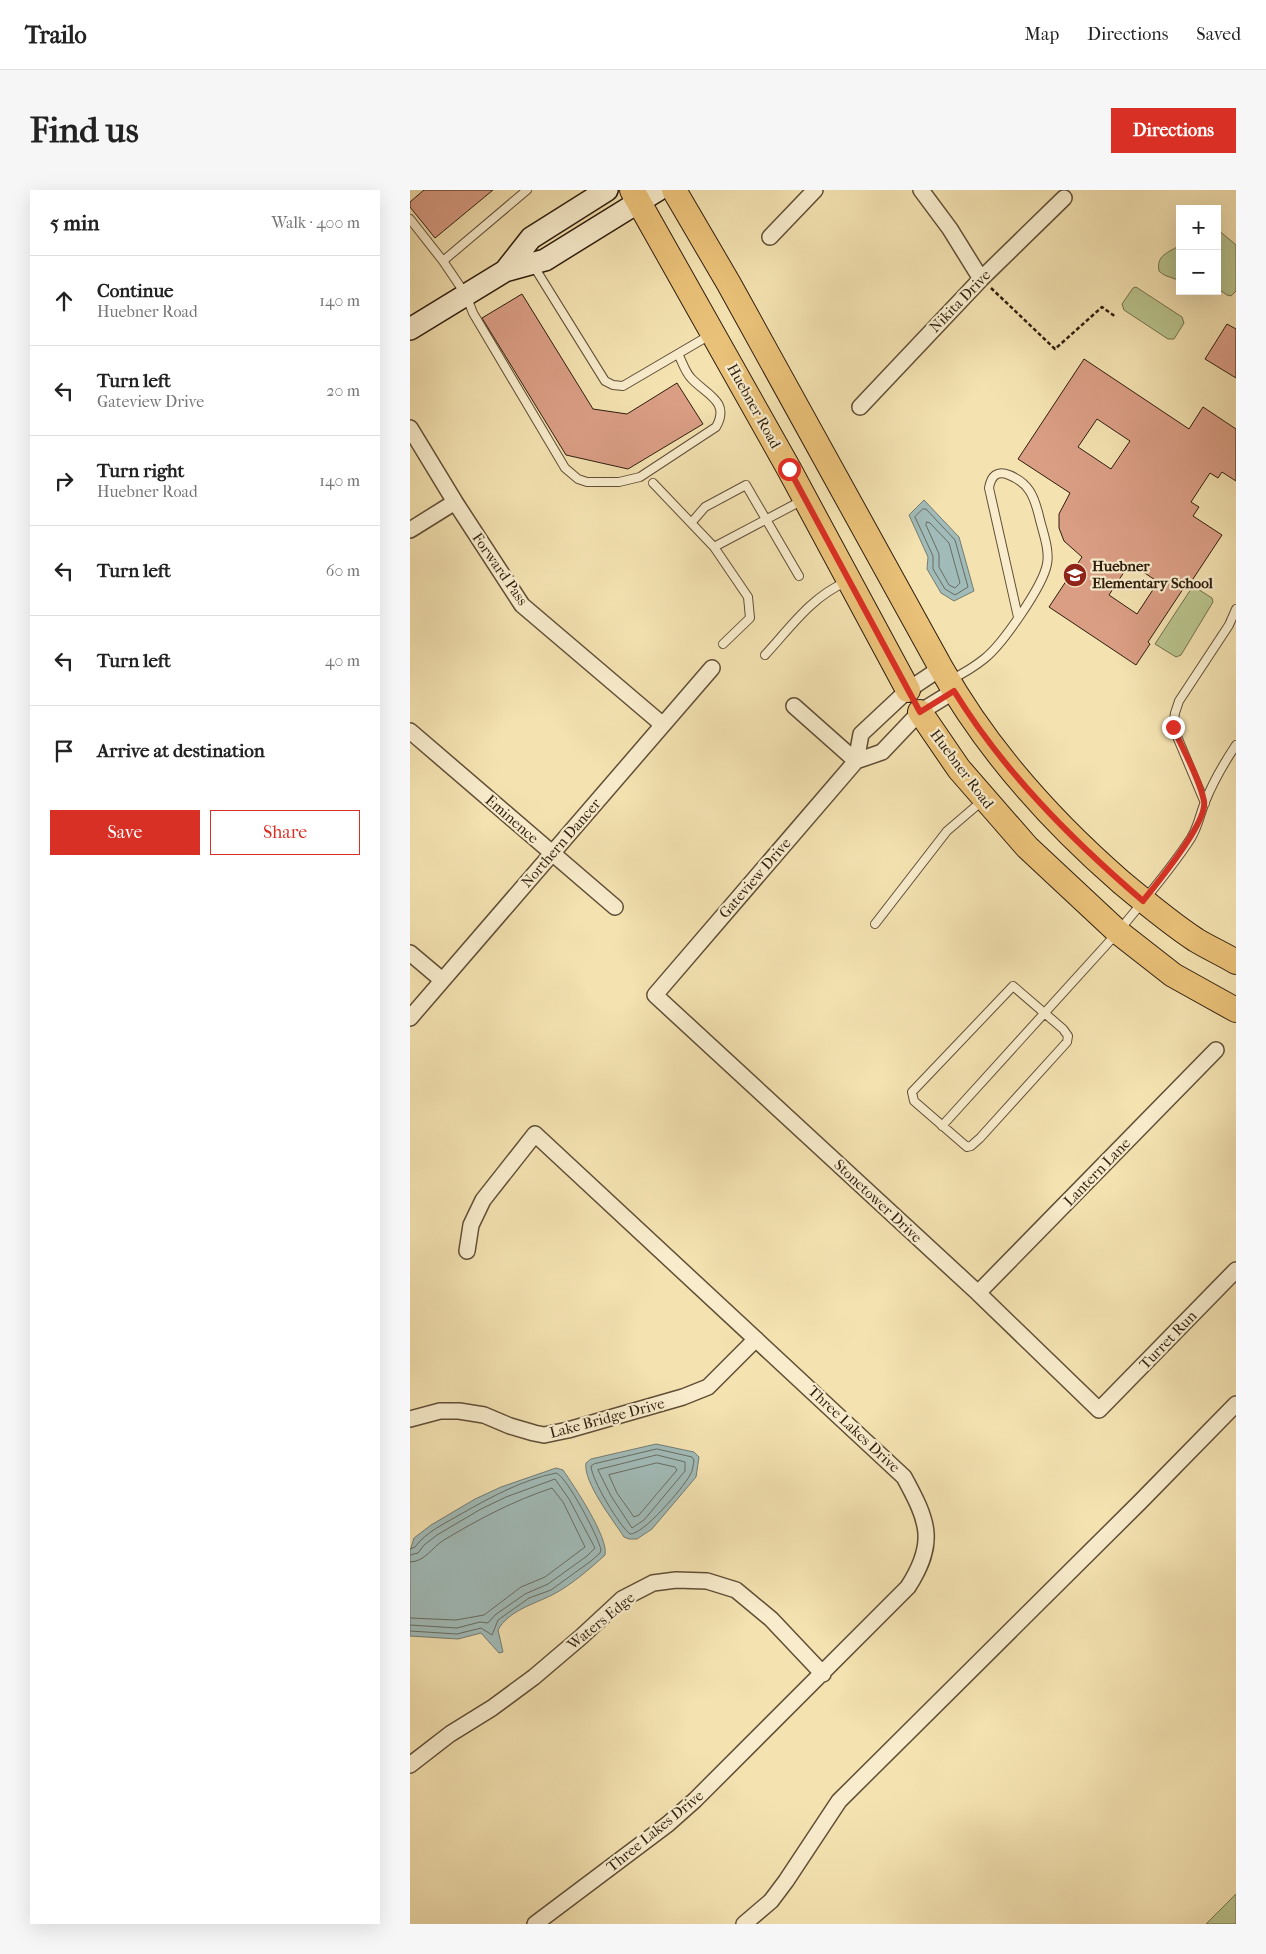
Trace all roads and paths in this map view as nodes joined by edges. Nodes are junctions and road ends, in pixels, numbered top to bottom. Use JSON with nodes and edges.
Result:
{"nodes":[{"id":1,"x":527,"y":190,"type":"edge"},
{"id":2,"x":607,"y":190,"type":"edge"},
{"id":3,"x":674,"y":190,"type":"edge"},
{"id":4,"x":815,"y":190,"type":"edge"},
{"id":5,"x":921,"y":190,"type":"edge"},
{"id":6,"x":643,"y":194,"type":"edge"},
{"id":7,"x":1064,"y":198,"type":"dead end"},
{"id":8,"x":410,"y":219,"type":"edge"},
{"id":9,"x":770,"y":237,"type":"dead end"},
{"id":10,"x":526,"y":256,"type":"junction"},
{"id":11,"x":443,"y":261,"type":"junction"},
{"id":12,"x":981,"y":279,"type":"junction"},
{"id":13,"x":466,"y":294,"type":"junction"},
{"id":14,"x":1116,"y":317,"type":"dead end"},
{"id":15,"x":410,"y":329,"type":"edge"},
{"id":16,"x":713,"y":334,"type":"junction"},
{"id":17,"x":678,"y":354,"type":"junction"},
{"id":18,"x":860,"y":407,"type":"dead end"},
{"id":19,"x":410,"y":429,"type":"edge"},
{"id":20,"x":653,"y":483,"type":"dead end"},
{"id":21,"x":805,"y":499,"type":"junction"},
{"id":22,"x":455,"y":502,"type":"junction"},
{"id":23,"x":766,"y":519,"type":"junction"},
{"id":24,"x":692,"y":522,"type":"junction"},
{"id":25,"x":410,"y":530,"type":"edge"},
{"id":26,"x":714,"y":547,"type":"junction"},
{"id":27,"x":799,"y":576,"type":"dead end"},
{"id":28,"x":850,"y":581,"type":"junction"},
{"id":29,"x":1236,"y":609,"type":"edge"},
{"id":30,"x":1018,"y":617,"type":"junction"},
{"id":31,"x":723,"y":644,"type":"dead end"},
{"id":32,"x":765,"y":655,"type":"dead end"},
{"id":33,"x":712,"y":668,"type":"dead end"},
{"id":34,"x":948,"y":680,"type":"junction"},
{"id":35,"x":908,"y":690,"type":"junction"},
{"id":36,"x":794,"y":706,"type":"dead end"},
{"id":37,"x":920,"y":712,"type":"junction"},
{"id":38,"x":663,"y":725,"type":"junction"},
{"id":39,"x":410,"y":731,"type":"edge"},
{"id":40,"x":1236,"y":745,"type":"edge"},
{"id":41,"x":856,"y":761,"type":"junction"},
{"id":42,"x":984,"y":799,"type":"junction"},
{"id":43,"x":1205,"y":803,"type":"junction"},
{"id":44,"x":552,"y":854,"type":"junction"},
{"id":45,"x":1143,"y":901,"type":"junction"},
{"id":46,"x":615,"y":907,"type":"dead end"},
{"id":47,"x":875,"y":924,"type":"dead end"},
{"id":48,"x":1118,"y":932,"type":"junction"},
{"id":49,"x":410,"y":953,"type":"edge"},
{"id":50,"x":1236,"y":962,"type":"edge"},
{"id":51,"x":442,"y":980,"type":"junction"},
{"id":52,"x":655,"y":995,"type":"joint"},
{"id":53,"x":1236,"y":1010,"type":"edge"},
{"id":54,"x":1045,"y":1012,"type":"junction"},
{"id":55,"x":410,"y":1018,"type":"edge"},
{"id":56,"x":1216,"y":1050,"type":"dead end"},
{"id":57,"x":942,"y":1126,"type":"junction"},
{"id":58,"x":467,"y":1251,"type":"dead end"},
{"id":59,"x":1236,"y":1270,"type":"edge"},
{"id":60,"x":978,"y":1293,"type":"junction"},
{"id":61,"x":756,"y":1339,"type":"junction"},
{"id":62,"x":1236,"y":1404,"type":"edge"},
{"id":63,"x":1099,"y":1410,"type":"joint"},
{"id":64,"x":410,"y":1419,"type":"edge"},
{"id":65,"x":823,"y":1674,"type":"junction"},
{"id":66,"x":410,"y":1765,"type":"edge"},
{"id":67,"x":535,"y":1924,"type":"edge"},
{"id":68,"x":744,"y":1924,"type":"edge"}],
"edges":[{"from":1,"to":11,"type":"lane"},
{"from":2,"to":10,"type":"street"},
{"from":3,"to":34,"type":"main road"},
{"from":4,"to":9,"type":"street"},
{"from":5,"to":12,"type":"street"},
{"from":6,"to":10,"type":"street"},
{"from":6,"to":16,"type":"main road","name":"Huebner Road"},
{"from":7,"to":12,"type":"street","name":"Nikita Drive"},
{"from":8,"to":11,"type":"lane"},
{"from":10,"to":13,"type":"street"},
{"from":10,"to":17,"type":"lane"},
{"from":11,"to":13,"type":"lane"},
{"from":12,"to":14,"type":"path"},
{"from":12,"to":18,"type":"street","name":"Nikita Drive"},
{"from":13,"to":15,"type":"street"},
{"from":13,"to":17,"type":"lane"},
{"from":16,"to":17,"type":"lane"},
{"from":16,"to":21,"type":"main road","name":"Huebner Road"},
{"from":19,"to":22,"type":"street","name":"Forward Pass"},
{"from":20,"to":24,"type":"lane"},
{"from":21,"to":23,"type":"lane"},
{"from":21,"to":28,"type":"main road","name":"Huebner Road"},
{"from":22,"to":25,"type":"street"},
{"from":22,"to":38,"type":"street","name":"Forward Pass"},
{"from":23,"to":24,"type":"lane"},
{"from":23,"to":26,"type":"lane"},
{"from":23,"to":27,"type":"lane"},
{"from":24,"to":26,"type":"lane"},
{"from":26,"to":31,"type":"lane"},
{"from":28,"to":32,"type":"lane"},
{"from":28,"to":35,"type":"main road","name":"Huebner Road"},
{"from":29,"to":43,"type":"lane"},
{"from":30,"to":30,"type":"lane"},
{"from":30,"to":34,"type":"lane"},
{"from":33,"to":38,"type":"street","name":"Northern Dancer"},
{"from":34,"to":35,"type":"street"},
{"from":34,"to":37,"type":"street"},
{"from":34,"to":45,"type":"main road"},
{"from":35,"to":37,"type":"street","name":"Huebner Road"},
{"from":35,"to":41,"type":"street"},
{"from":36,"to":41,"type":"street"},
{"from":37,"to":41,"type":"street"},
{"from":37,"to":42,"type":"main road","name":"Huebner Road"},
{"from":38,"to":44,"type":"street","name":"Northern Dancer"},
{"from":39,"to":44,"type":"street","name":"Eminence"},
{"from":40,"to":43,"type":"lane"},
{"from":41,"to":52,"type":"street","name":"Gateview Drive"},
{"from":42,"to":47,"type":"lane"},
{"from":42,"to":48,"type":"main road","name":"Huebner Road"},
{"from":43,"to":45,"type":"lane"},
{"from":44,"to":46,"type":"street","name":"Eminence"},
{"from":44,"to":51,"type":"street","name":"Northern Dancer"},
{"from":45,"to":48,"type":"lane"},
{"from":45,"to":50,"type":"main road"},
{"from":48,"to":53,"type":"main road","name":"Huebner Road"},
{"from":48,"to":54,"type":"lane"},
{"from":49,"to":51,"type":"street"},
{"from":51,"to":55,"type":"street","name":"Northern Dancer"},
{"from":52,"to":60,"type":"street","name":"Stonetower Drive"},
{"from":54,"to":57,"type":"lane"},
{"from":54,"to":57,"type":"lane"},
{"from":54,"to":57,"type":"lane"},
{"from":56,"to":60,"type":"street","name":"Lantern Lane"},
{"from":58,"to":61,"type":"street","name":"Three Lakes Drive"},
{"from":59,"to":63,"type":"street","name":"Turret Run"},
{"from":60,"to":63,"type":"street","name":"Stonetower Drive"},
{"from":61,"to":64,"type":"street","name":"Lake Bridge Drive"},
{"from":61,"to":65,"type":"street","name":"Three Lakes Drive"},
{"from":62,"to":68,"type":"street"},
{"from":65,"to":66,"type":"street","name":"Waters Edge"},
{"from":65,"to":67,"type":"street","name":"Three Lakes Drive"}]}
